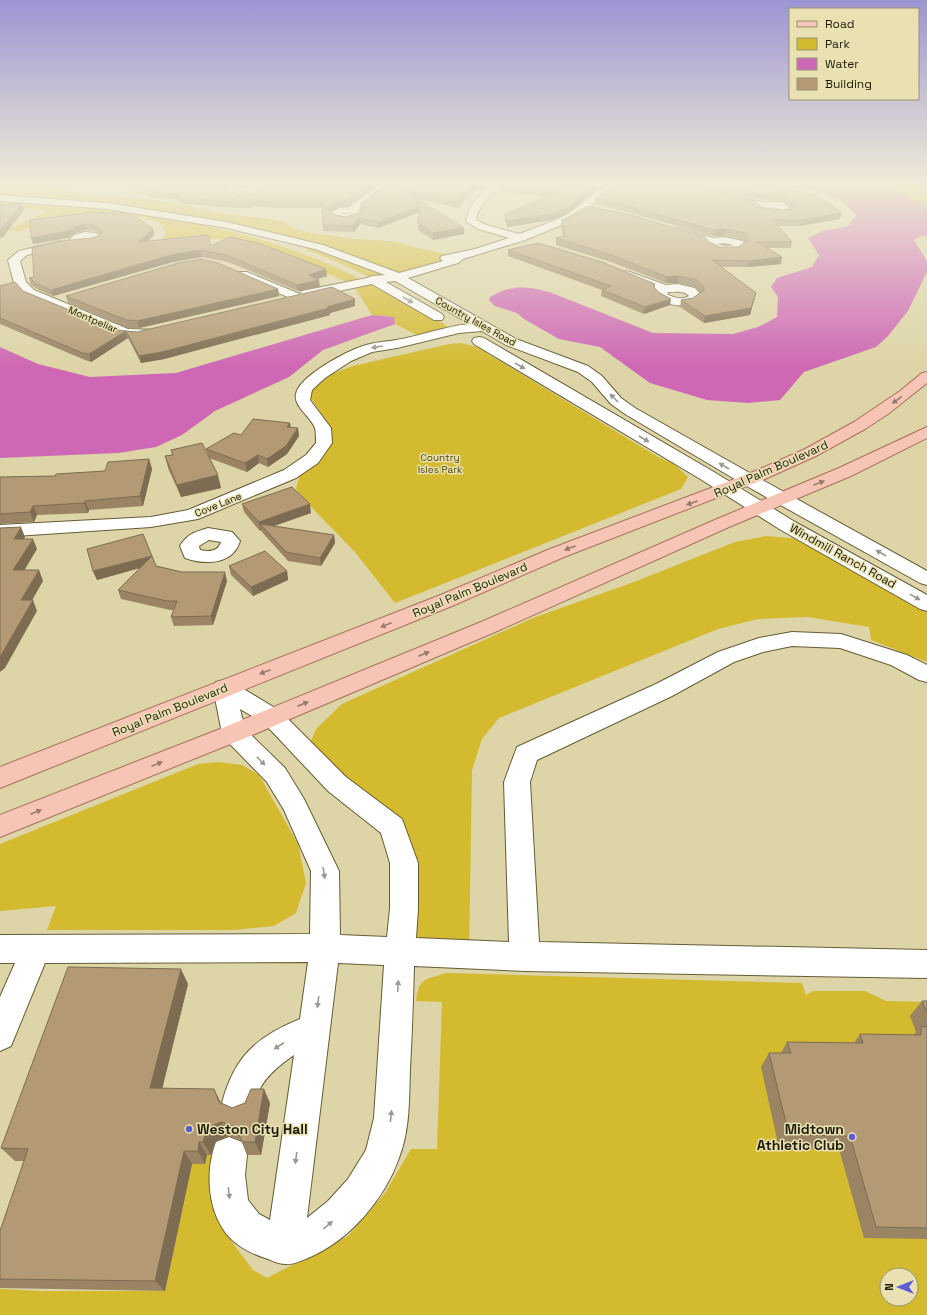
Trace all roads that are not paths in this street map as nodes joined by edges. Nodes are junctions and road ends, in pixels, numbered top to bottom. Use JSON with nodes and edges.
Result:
{"nodes":[{"id":1,"x":54,"y":245,"type":"edge"},
{"id":2,"x":292,"y":245,"type":"edge"},
{"id":3,"x":312,"y":245,"type":"edge"},
{"id":4,"x":494,"y":245,"type":"edge"},
{"id":5,"x":231,"y":268,"type":"edge"},
{"id":6,"x":619,"y":270,"type":"edge"},
{"id":7,"x":394,"y":275,"type":"junction"},
{"id":8,"x":374,"y":280,"type":"junction"},
{"id":9,"x":665,"y":289,"type":"dead end"},
{"id":10,"x":297,"y":297,"type":"junction"},
{"id":11,"x":69,"y":298,"type":"edge"},
{"id":12,"x":54,"y":302,"type":"junction"},
{"id":13,"x":274,"y":302,"type":"edge"},
{"id":14,"x":484,"y":327,"type":"junction"},
{"id":15,"x":159,"y":331,"type":"edge"},
{"id":16,"x":464,"y":332,"type":"junction"},
{"id":17,"x":927,"y":376,"type":"edge"},
{"id":18,"x":926,"y":433,"type":"edge"},
{"id":19,"x":749,"y":480,"type":"junction"},
{"id":20,"x":728,"y":488,"type":"junction"},
{"id":21,"x":783,"y":498,"type":"junction"},
{"id":22,"x":759,"y":508,"type":"junction"},
{"id":23,"x":192,"y":515,"type":"junction"},
{"id":24,"x":0,"y":531,"type":"edge"},
{"id":25,"x":201,"y":536,"type":"dead end"},
{"id":26,"x":927,"y":579,"type":"edge"},
{"id":27,"x":927,"y":604,"type":"edge"},
{"id":28,"x":927,"y":674,"type":"edge"},
{"id":29,"x":224,"y":688,"type":"junction"},
{"id":30,"x":272,"y":717,"type":"junction"},
{"id":31,"x":234,"y":733,"type":"junction"},
{"id":32,"x":0,"y":778,"type":"edge"},
{"id":33,"x":0,"y":826,"type":"edge"},
{"id":34,"x":36,"y":948,"type":"junction"},
{"id":35,"x":325,"y":948,"type":"junction"},
{"id":36,"x":0,"y":949,"type":"edge"},
{"id":37,"x":400,"y":953,"type":"junction"},
{"id":38,"x":525,"y":957,"type":"junction"},
{"id":39,"x":927,"y":964,"type":"edge"},
{"id":40,"x":314,"y":1029,"type":"junction"},
{"id":41,"x":0,"y":1035,"type":"edge"},
{"id":42,"x":239,"y":1103,"type":"dead end"},
{"id":43,"x":229,"y":1155,"type":"dead end"},
{"id":44,"x":285,"y":1245,"type":"junction"}],
"edges":[{"from":1,"to":12,"type":"street","name":"Montpeliar"},
{"from":2,"to":8,"type":"street","name":"Country Isles Road"},
{"from":3,"to":7,"type":"street","name":"Country Isles Road"},
{"from":4,"to":7,"type":"street"},
{"from":5,"to":10,"type":"street"},
{"from":6,"to":9,"type":"street"},
{"from":7,"to":8,"type":"street"},
{"from":7,"to":14,"type":"street","name":"Country Isles Road"},
{"from":8,"to":10,"type":"street"},
{"from":8,"to":16,"type":"street","name":"Country Isles Road","one_way":true},
{"from":10,"to":13,"type":"street"},
{"from":11,"to":12,"type":"street"},
{"from":12,"to":15,"type":"street","name":"Montpeliar"},
{"from":14,"to":16,"type":"street","name":"Cove Lane"},
{"from":19,"to":14,"type":"street","name":"Country Isles Road","one_way":true},
{"from":16,"to":20,"type":"street","name":"Country Isles Road","one_way":true},
{"from":16,"to":23,"type":"street","name":"Cove Lane"},
{"from":17,"to":19,"type":"main road","name":"Royal Palm Boulevard","one_way":true},
{"from":21,"to":18,"type":"main road","one_way":true},
{"from":19,"to":20,"type":"main road","name":"Royal Palm Boulevard"},
{"from":19,"to":21,"type":"street","name":"Country Isles Road"},
{"from":20,"to":22,"type":"street","name":"Country Isles Road"},
{"from":20,"to":29,"type":"main road","name":"Royal Palm Boulevard","one_way":true},
{"from":21,"to":22,"type":"main road"},
{"from":26,"to":21,"type":"street","name":"Windmill Ranch Road","one_way":true},
{"from":22,"to":27,"type":"street","name":"Windmill Ranch Road","one_way":true},
{"from":30,"to":22,"type":"main road","one_way":true},
{"from":23,"to":24,"type":"street","name":"Cove Lane"},
{"from":23,"to":25,"type":"street"},
{"from":28,"to":38,"type":"street"},
{"from":29,"to":30,"type":"street"},
{"from":29,"to":31,"type":"street"},
{"from":29,"to":32,"type":"main road","name":"Royal Palm Boulevard"},
{"from":30,"to":31,"type":"main road"},
{"from":30,"to":37,"type":"street"},
{"from":33,"to":31,"type":"main road","one_way":true},
{"from":31,"to":35,"type":"street","one_way":true},
{"from":34,"to":35,"type":"street"},
{"from":34,"to":36,"type":"street"},
{"from":34,"to":41,"type":"street"},
{"from":35,"to":37,"type":"street"},
{"from":35,"to":40,"type":"street","one_way":true},
{"from":37,"to":38,"type":"street"},
{"from":44,"to":37,"type":"street","one_way":true},
{"from":38,"to":39,"type":"street"},
{"from":40,"to":42,"type":"street","one_way":true},
{"from":40,"to":44,"type":"street","one_way":true},
{"from":43,"to":44,"type":"street","one_way":true}]}
